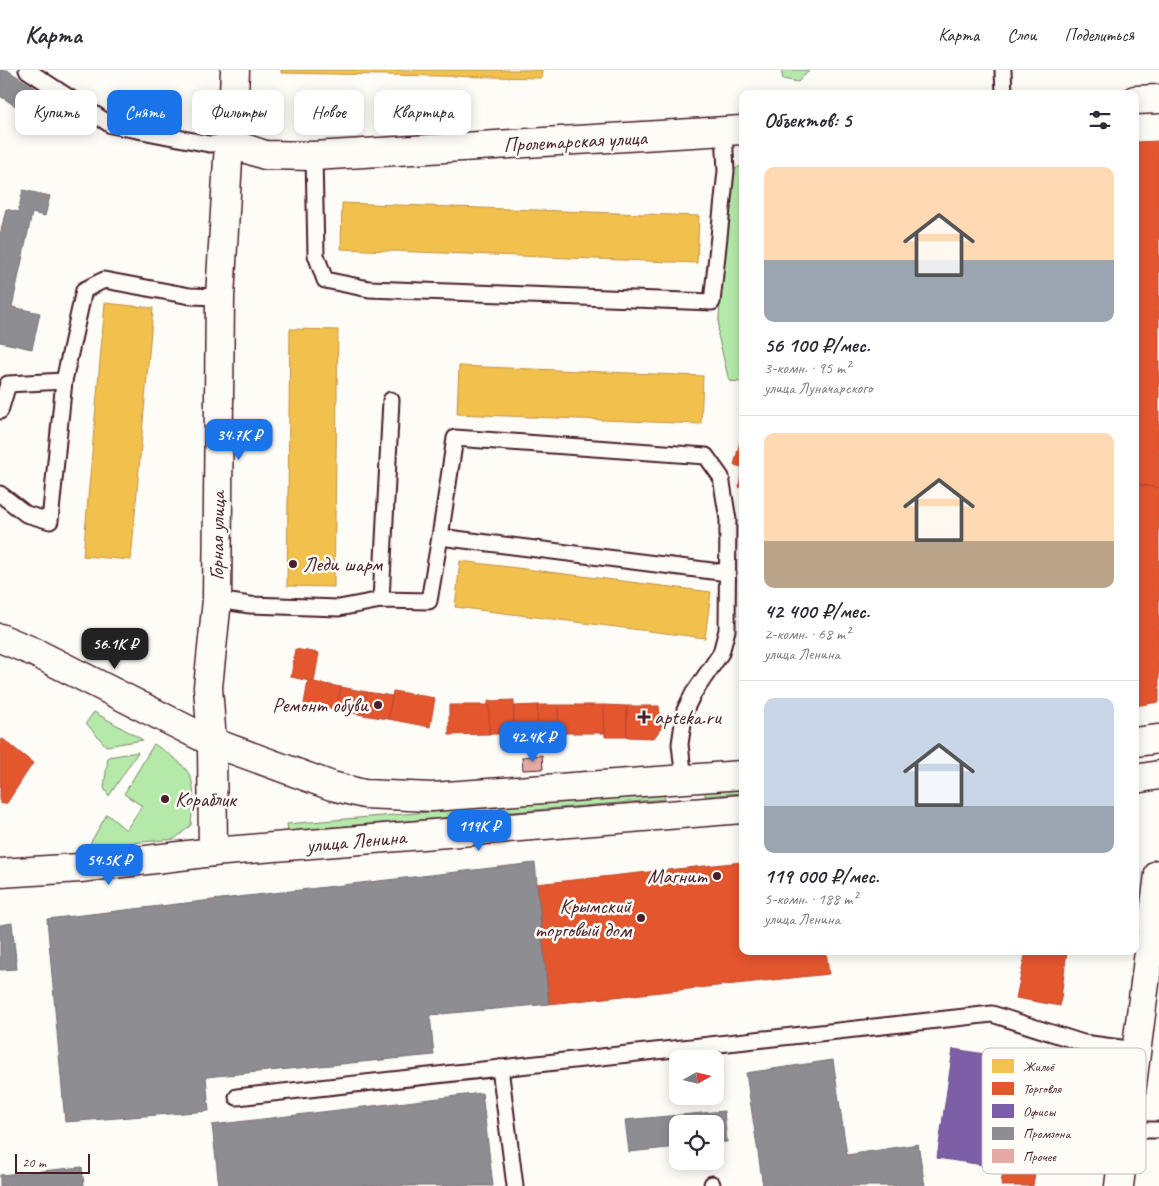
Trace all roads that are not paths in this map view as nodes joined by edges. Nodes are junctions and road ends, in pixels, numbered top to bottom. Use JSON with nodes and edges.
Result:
{"nodes":[{"id":1,"x":27,"y":70,"type":"edge"},
{"id":2,"x":235,"y":70,"type":"edge"},
{"id":3,"x":1003,"y":70,"type":"edge"},
{"id":4,"x":1004,"y":90,"type":"edge"},
{"id":5,"x":1159,"y":99,"type":"edge"},
{"id":6,"x":1139,"y":100,"type":"edge"},
{"id":7,"x":733,"y":131,"type":"edge"},
{"id":8,"x":229,"y":144,"type":"junction"},
{"id":9,"x":314,"y":156,"type":"junction"},
{"id":10,"x":220,"y":297,"type":"junction"},
{"id":11,"x":64,"y":381,"type":"junction"},
{"id":12,"x":391,"y":400,"type":"dead end"},
{"id":13,"x":0,"y":411,"type":"edge"},
{"id":14,"x":0,"y":494,"type":"edge"},
{"id":15,"x":440,"y":536,"type":"junction"},
{"id":16,"x":728,"y":573,"type":"junction"},
{"id":17,"x":217,"y":600,"type":"junction"},
{"id":18,"x":381,"y":600,"type":"junction"},
{"id":19,"x":0,"y":638,"type":"edge"},
{"id":20,"x":1159,"y":739,"type":"edge"},
{"id":21,"x":212,"y":742,"type":"junction"},
{"id":22,"x":1139,"y":742,"type":"edge"},
{"id":23,"x":739,"y":775,"type":"edge"},
{"id":24,"x":1159,"y":775,"type":"edge"},
{"id":25,"x":1139,"y":778,"type":"edge"},
{"id":26,"x":684,"y":780,"type":"junction"},
{"id":27,"x":739,"y":809,"type":"edge"},
{"id":28,"x":684,"y":813,"type":"junction"},
{"id":29,"x":213,"y":852,"type":"junction"},
{"id":30,"x":0,"y":873,"type":"edge"},
{"id":31,"x":1159,"y":874,"type":"edge"},
{"id":32,"x":1121,"y":1048,"type":"edge"},
{"id":33,"x":1136,"y":1048,"type":"edge"},
{"id":34,"x":500,"y":1068,"type":"junction"},
{"id":35,"x":237,"y":1097,"type":"dead end"},
{"id":36,"x":1146,"y":1130,"type":"edge"},
{"id":37,"x":1159,"y":1130,"type":"edge"},
{"id":38,"x":515,"y":1186,"type":"edge"}],
"edges":[{"from":1,"to":8,"type":"lane"},
{"from":2,"to":8,"type":"main road","name":"Горная улица"},
{"from":3,"to":4,"type":"lane"},
{"from":5,"to":6,"type":"main road"},
{"from":7,"to":9,"type":"main road","name":"Пролетарская улица"},
{"from":7,"to":9,"type":"lane"},
{"from":8,"to":9,"type":"main road","name":"Пролетарская улица"},
{"from":8,"to":10,"type":"main road","name":"Горная улица"},
{"from":10,"to":11,"type":"lane"},
{"from":10,"to":17,"type":"main road","name":"Горная улица"},
{"from":11,"to":13,"type":"lane"},
{"from":11,"to":14,"type":"lane"},
{"from":12,"to":18,"type":"lane"},
{"from":15,"to":16,"type":"lane"},
{"from":15,"to":16,"type":"lane"},
{"from":15,"to":18,"type":"lane"},
{"from":16,"to":26,"type":"lane"},
{"from":17,"to":18,"type":"lane"},
{"from":17,"to":21,"type":"main road","name":"Горная улица"},
{"from":19,"to":21,"type":"main road","name":"улица Ленина"},
{"from":20,"to":22,"type":"main road"},
{"from":21,"to":26,"type":"main road","name":"улица Ленина"},
{"from":21,"to":29,"type":"main road","name":"Горная улица"},
{"from":23,"to":26,"type":"main road","name":"улица Ленина"},
{"from":24,"to":25,"type":"main road"},
{"from":26,"to":28,"type":"main road"},
{"from":27,"to":28,"type":"main road","name":"улица Ленина"},
{"from":28,"to":29,"type":"main road","name":"улица Ленина"},
{"from":29,"to":30,"type":"main road","name":"улица Ленина"},
{"from":31,"to":33,"type":"main road"},
{"from":32,"to":34,"type":"lane"},
{"from":34,"to":35,"type":"lane"},
{"from":34,"to":38,"type":"lane"},
{"from":36,"to":37,"type":"lane"}]}
